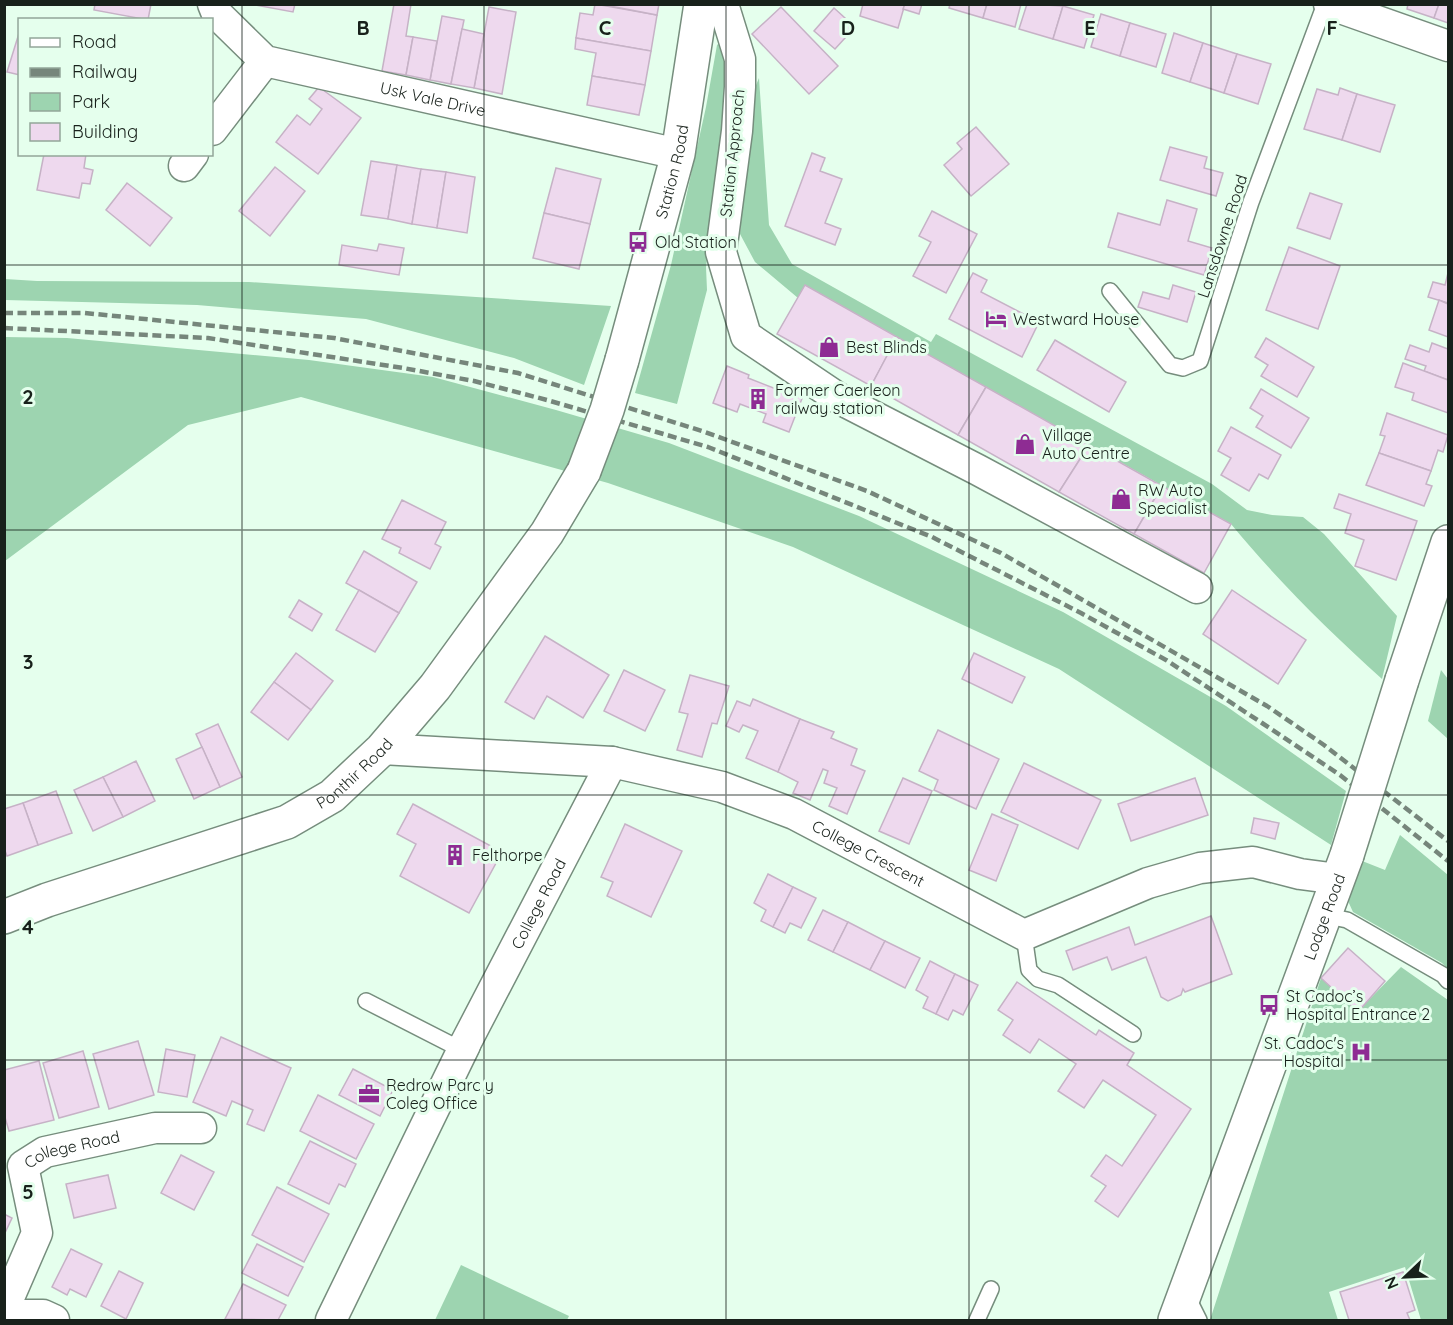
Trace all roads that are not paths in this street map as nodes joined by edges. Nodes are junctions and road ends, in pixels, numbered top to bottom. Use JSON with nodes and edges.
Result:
{"nodes":[{"id":1,"x":213,"y":4,"type":"edge"},
{"id":2,"x":701,"y":4,"type":"edge"},
{"id":3,"x":723,"y":4,"type":"edge"},
{"id":4,"x":1327,"y":4,"type":"edge"},
{"id":5,"x":1449,"y":46,"type":"edge"},
{"id":6,"x":265,"y":61,"type":"junction"},
{"id":7,"x":213,"y":129,"type":"edge"},
{"id":8,"x":678,"y":154,"type":"junction"},
{"id":9,"x":1110,"y":291,"type":"dead end"},
{"id":10,"x":584,"y":471,"type":"joint"},
{"id":11,"x":1449,"y":542,"type":"edge"},
{"id":12,"x":1197,"y":588,"type":"dead end"},
{"id":13,"x":382,"y":749,"type":"junction"},
{"id":14,"x":612,"y":762,"type":"junction"},
{"id":15,"x":1342,"y":867,"type":"junction"},
{"id":16,"x":1323,"y":915,"type":"junction"},
{"id":17,"x":4,"y":917,"type":"edge"},
{"id":18,"x":1024,"y":935,"type":"junction"},
{"id":19,"x":1449,"y":981,"type":"edge"},
{"id":20,"x":366,"y":1001,"type":"dead end"},
{"id":21,"x":1133,"y":1034,"type":"dead end"},
{"id":22,"x":464,"y":1048,"type":"junction"},
{"id":23,"x":201,"y":1128,"type":"dead end"},
{"id":24,"x":991,"y":1289,"type":"dead end"},
{"id":25,"x":1180,"y":1306,"type":"edge"},
{"id":26,"x":4,"y":1308,"type":"edge"},
{"id":27,"x":4,"y":1315,"type":"edge"},
{"id":28,"x":54,"y":1320,"type":"edge"},
{"id":29,"x":331,"y":1320,"type":"edge"},
{"id":30,"x":977,"y":1320,"type":"edge"},
{"id":31,"x":1199,"y":1320,"type":"edge"}],
"edges":[{"from":1,"to":6,"type":"street"},
{"from":2,"to":8,"type":"main road","name":"Station Road"},
{"from":3,"to":12,"type":"street","name":"Station Approach"},
{"from":4,"to":5,"type":"street"},
{"from":4,"to":9,"type":"lane","name":"Lansdowne Road"},
{"from":6,"to":7,"type":"street"},
{"from":6,"to":8,"type":"street","name":"Usk Vale Drive"},
{"from":8,"to":10,"type":"main road","name":"Station Road","bridge":true},
{"from":10,"to":13,"type":"main road","name":"Ponthir Road"},
{"from":11,"to":15,"type":"main road","name":"Lodge Road","bridge":true},
{"from":13,"to":14,"type":"street","name":"College Crescent"},
{"from":13,"to":17,"type":"main road","name":"Ponthir Road"},
{"from":14,"to":18,"type":"street","name":"College Crescent"},
{"from":14,"to":22,"type":"street","name":"College Road"},
{"from":15,"to":16,"type":"main road","name":"Lodge Road"},
{"from":15,"to":18,"type":"street"},
{"from":16,"to":19,"type":"lane"},
{"from":16,"to":25,"type":"main road","name":"Lodge Road"},
{"from":18,"to":21,"type":"lane"},
{"from":20,"to":22,"type":"lane"},
{"from":22,"to":29,"type":"street","name":"College Road"},
{"from":23,"to":26,"type":"street","name":"College Road"},
{"from":24,"to":30,"type":"lane"},
{"from":25,"to":31,"type":"lane"},
{"from":27,"to":28,"type":"street"}]}
